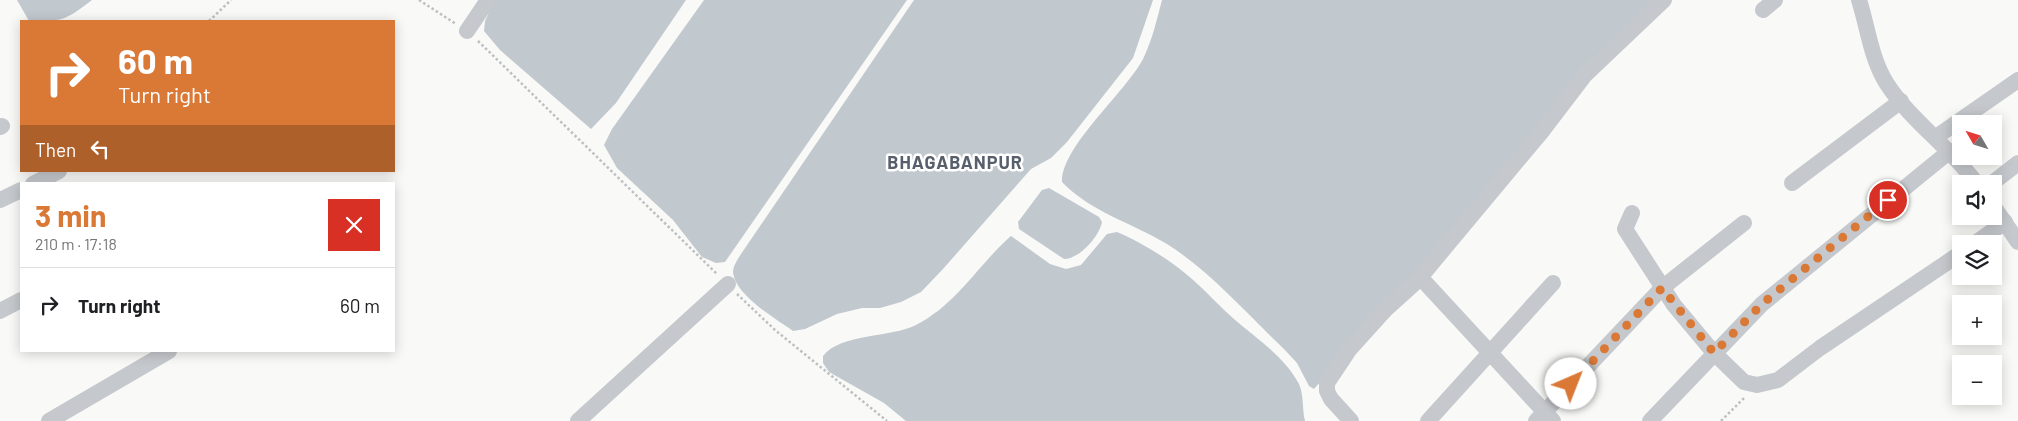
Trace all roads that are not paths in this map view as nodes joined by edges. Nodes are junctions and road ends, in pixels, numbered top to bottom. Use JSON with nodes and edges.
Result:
{"nodes":[{"id":1,"x":488,"y":0,"type":"edge"},
{"id":2,"x":1664,"y":0,"type":"edge"},
{"id":3,"x":1859,"y":0,"type":"edge"},
{"id":4,"x":467,"y":31,"type":"road end"},
{"id":5,"x":2018,"y":80,"type":"edge"},
{"id":6,"x":1901,"y":101,"type":"junction"},
{"id":7,"x":1936,"y":137,"type":"junction"},
{"id":8,"x":1950,"y":151,"type":"junction"},
{"id":9,"x":2018,"y":163,"type":"edge"},
{"id":10,"x":57,"y":172,"type":"edge"},
{"id":11,"x":1970,"y":175,"type":"edge"},
{"id":12,"x":2002,"y":175,"type":"edge"},
{"id":13,"x":37,"y":182,"type":"edge"},
{"id":14,"x":1792,"y":183,"type":"dead end"},
{"id":15,"x":20,"y":190,"type":"edge"},
{"id":16,"x":0,"y":200,"type":"edge"},
{"id":17,"x":1632,"y":213,"type":"dead end"},
{"id":18,"x":2002,"y":218,"type":"edge"},
{"id":19,"x":2005,"y":222,"type":"junction"},
{"id":20,"x":1744,"y":223,"type":"dead end"},
{"id":21,"x":1987,"y":235,"type":"edge"},
{"id":22,"x":2017,"y":239,"type":"edge"},
{"id":23,"x":1952,"y":259,"type":"edge"},
{"id":24,"x":1420,"y":277,"type":"junction"},
{"id":25,"x":1552,"y":283,"type":"dead end"},
{"id":26,"x":728,"y":284,"type":"road end"},
{"id":27,"x":1662,"y":288,"type":"junction"},
{"id":28,"x":20,"y":301,"type":"edge"},
{"id":29,"x":0,"y":312,"type":"edge"},
{"id":30,"x":167,"y":352,"type":"edge"},
{"id":31,"x":1490,"y":353,"type":"junction"},
{"id":32,"x":1714,"y":353,"type":"junction"},
{"id":33,"x":1545,"y":418,"type":"edge"},
{"id":34,"x":49,"y":421,"type":"edge"},
{"id":35,"x":578,"y":421,"type":"edge"},
{"id":36,"x":1350,"y":421,"type":"edge"},
{"id":37,"x":1428,"y":421,"type":"edge"},
{"id":38,"x":1650,"y":421,"type":"edge"}],
"edges":[{"from":1,"to":4,"type":"street"},
{"from":2,"to":24,"type":"street"},
{"from":3,"to":6,"type":"street"},
{"from":5,"to":7,"type":"street"},
{"from":6,"to":7,"type":"street"},
{"from":6,"to":14,"type":"street"},
{"from":7,"to":8,"type":"street"},
{"from":8,"to":11,"type":"street"},
{"from":8,"to":32,"type":"street"},
{"from":9,"to":12,"type":"street"},
{"from":10,"to":13,"type":"street"},
{"from":15,"to":16,"type":"street"},
{"from":17,"to":27,"type":"street"},
{"from":18,"to":19,"type":"street"},
{"from":19,"to":21,"type":"street"},
{"from":19,"to":22,"type":"street"},
{"from":20,"to":27,"type":"street"},
{"from":23,"to":32,"type":"street"},
{"from":24,"to":31,"type":"street"},
{"from":24,"to":36,"type":"street"},
{"from":25,"to":31,"type":"street"},
{"from":26,"to":35,"type":"street"},
{"from":27,"to":32,"type":"street"},
{"from":27,"to":33,"type":"street"},
{"from":28,"to":29,"type":"street"},
{"from":30,"to":34,"type":"street"},
{"from":31,"to":33,"type":"street"},
{"from":31,"to":37,"type":"street"},
{"from":32,"to":38,"type":"street"}]}
